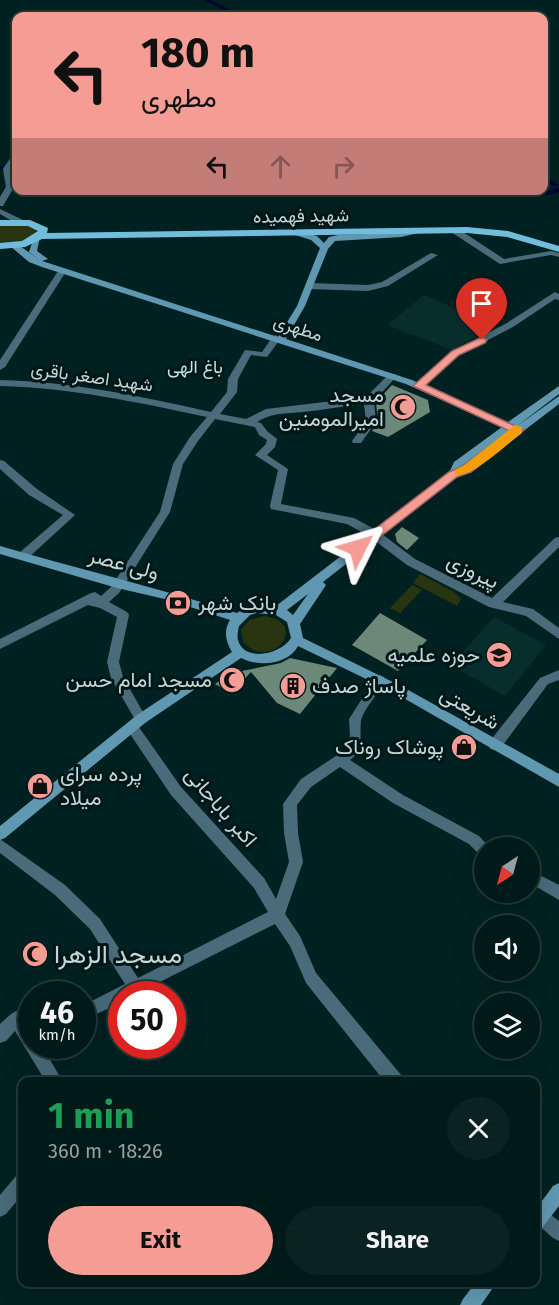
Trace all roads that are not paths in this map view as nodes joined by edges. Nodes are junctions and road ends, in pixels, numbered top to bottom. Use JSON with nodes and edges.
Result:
{"nodes":[{"id":1,"x":12,"y":162,"type":"edge"},
{"id":2,"x":0,"y":204,"type":"edge"},
{"id":3,"x":0,"y":212,"type":"edge"},
{"id":4,"x":20,"y":222,"type":"junction"},
{"id":5,"x":0,"y":223,"type":"edge"},
{"id":6,"x":421,"y":230,"type":"junction"},
{"id":7,"x":454,"y":230,"type":"junction"},
{"id":8,"x":295,"y":232,"type":"junction"},
{"id":9,"x":41,"y":235,"type":"junction"},
{"id":10,"x":559,"y":243,"type":"edge"},
{"id":11,"x":0,"y":246,"type":"edge"},
{"id":12,"x":14,"y":246,"type":"junction"},
{"id":13,"x":324,"y":248,"type":"junction"},
{"id":14,"x":559,"y":249,"type":"edge"},
{"id":15,"x":434,"y":255,"type":"dead end"},
{"id":16,"x":559,"y":255,"type":"edge"},
{"id":17,"x":63,"y":270,"type":"junction"},
{"id":18,"x":309,"y":286,"type":"junction"},
{"id":19,"x":559,"y":297,"type":"edge"},
{"id":20,"x":279,"y":339,"type":"junction"},
{"id":21,"x":0,"y":366,"type":"edge"},
{"id":22,"x":392,"y":376,"type":"junction"},
{"id":23,"x":0,"y":383,"type":"edge"},
{"id":24,"x":418,"y":386,"type":"junction"},
{"id":25,"x":559,"y":388,"type":"edge"},
{"id":26,"x":559,"y":399,"type":"edge"},
{"id":27,"x":369,"y":400,"type":"junction"},
{"id":28,"x":214,"y":415,"type":"junction"},
{"id":29,"x":249,"y":422,"type":"junction"},
{"id":30,"x":508,"y":425,"type":"junction"},
{"id":31,"x":518,"y":430,"type":"junction"},
{"id":32,"x":357,"y":441,"type":"dead end"},
{"id":33,"x":0,"y":463,"type":"edge"},
{"id":34,"x":453,"y":475,"type":"junction"},
{"id":35,"x":374,"y":534,"type":"junction"},
{"id":36,"x":559,"y":541,"type":"edge"},
{"id":37,"x":0,"y":550,"type":"edge"},
{"id":38,"x":23,"y":556,"type":"junction"},
{"id":39,"x":327,"y":575,"type":"junction"},
{"id":40,"x":117,"y":584,"type":"junction"},
{"id":41,"x":89,"y":601,"type":"junction"},
{"id":42,"x":103,"y":604,"type":"junction"},
{"id":43,"x":493,"y":604,"type":"junction"},
{"id":44,"x":278,"y":611,"type":"junction"},
{"id":45,"x":238,"y":618,"type":"junction"},
{"id":46,"x":294,"y":623,"type":"junction"},
{"id":47,"x":559,"y":633,"type":"edge"},
{"id":48,"x":296,"y":640,"type":"junction"},
{"id":49,"x":0,"y":644,"type":"edge"},
{"id":50,"x":240,"y":653,"type":"junction"},
{"id":51,"x":559,"y":675,"type":"edge"},
{"id":52,"x":380,"y":680,"type":"junction"},
{"id":53,"x":136,"y":723,"type":"junction"},
{"id":54,"x":495,"y":745,"type":"junction"},
{"id":55,"x":341,"y":760,"type":"junction"},
{"id":56,"x":559,"y":781,"type":"edge"},
{"id":57,"x":0,"y":834,"type":"edge"},
{"id":58,"x":474,"y":840,"type":"edge"},
{"id":59,"x":0,"y":845,"type":"edge"},
{"id":60,"x":540,"y":882,"type":"edge"},
{"id":61,"x":559,"y":893,"type":"edge"},
{"id":62,"x":277,"y":915,"type":"junction"},
{"id":63,"x":131,"y":981,"type":"edge"},
{"id":64,"x":147,"y":981,"type":"edge"},
{"id":65,"x":18,"y":1022,"type":"edge"},
{"id":66,"x":0,"y":1035,"type":"edge"},
{"id":67,"x":41,"y":1059,"type":"edge"},
{"id":68,"x":52,"y":1077,"type":"edge"},
{"id":69,"x":392,"y":1077,"type":"edge"},
{"id":70,"x":18,"y":1187,"type":"edge"},
{"id":71,"x":559,"y":1192,"type":"edge"},
{"id":72,"x":0,"y":1208,"type":"edge"},
{"id":73,"x":540,"y":1216,"type":"edge"},
{"id":74,"x":540,"y":1220,"type":"edge"},
{"id":75,"x":559,"y":1232,"type":"edge"},
{"id":76,"x":484,"y":1287,"type":"edge"},
{"id":77,"x":470,"y":1305,"type":"edge"}],
"edges":[{"from":1,"to":2,"type":"street"},
{"from":3,"to":4,"type":"street"},
{"from":4,"to":5,"type":"main road"},
{"from":4,"to":9,"type":"main road"},
{"from":6,"to":7,"type":"main road","name":"شهید فهمیده"},
{"from":6,"to":8,"type":"main road","name":"شهید فهمیده"},
{"from":6,"to":13,"type":"street"},
{"from":7,"to":14,"type":"main road","name":"شهید فهمیده"},
{"from":7,"to":16,"type":"street"},
{"from":8,"to":9,"type":"main road","name":"شهید فهمیده"},
{"from":8,"to":13,"type":"street"},
{"from":9,"to":10,"type":"main road","name":"شهید فهمیده"},
{"from":9,"to":12,"type":"main road"},
{"from":9,"to":17,"type":"street"},
{"from":11,"to":12,"type":"main road"},
{"from":12,"to":17,"type":"street"},
{"from":13,"to":18,"type":"street"},
{"from":15,"to":18,"type":"street"},
{"from":17,"to":20,"type":"street","name":"مطهری"},
{"from":17,"to":21,"type":"street"},
{"from":18,"to":20,"type":"street"},
{"from":19,"to":24,"type":"street"},
{"from":20,"to":22,"type":"street","name":"مطهری"},
{"from":20,"to":28,"type":"street"},
{"from":22,"to":24,"type":"street","name":"مطهری"},
{"from":22,"to":27,"type":"street"},
{"from":23,"to":28,"type":"street","name":"شهید اصغر باقری"},
{"from":24,"to":30,"type":"street","name":"مطهری"},
{"from":25,"to":30,"type":"street"},
{"from":26,"to":31,"type":"street"},
{"from":27,"to":29,"type":"street"},
{"from":27,"to":32,"type":"street"},
{"from":28,"to":29,"type":"street","name":"شهید اصغر باقری"},
{"from":28,"to":40,"type":"street"},
{"from":29,"to":35,"type":"street","name":"پیروزی"},
{"from":30,"to":31,"type":"street","name":"مطهری"},
{"from":30,"to":34,"type":"street"},
{"from":31,"to":34,"type":"street"},
{"from":33,"to":38,"type":"street"},
{"from":34,"to":35,"type":"street"},
{"from":35,"to":39,"type":"street"},
{"from":35,"to":43,"type":"street","name":"پیروزی"},
{"from":36,"to":43,"type":"street"},
{"from":37,"to":38,"type":"street","name":"ولی عصر"},
{"from":38,"to":40,"type":"street","name":"ولی عصر"},
{"from":39,"to":44,"type":"street"},
{"from":39,"to":46,"type":"street"},
{"from":40,"to":41,"type":"street"},
{"from":40,"to":42,"type":"street"},
{"from":40,"to":45,"type":"street","name":"ولی عصر"},
{"from":41,"to":42,"type":"street"},
{"from":41,"to":49,"type":"street"},
{"from":42,"to":53,"type":"street","name":"اکبر باباجانی"},
{"from":43,"to":47,"type":"street","name":"پیروزی"},
{"from":44,"to":45,"type":"street"},
{"from":44,"to":46,"type":"street"},
{"from":45,"to":50,"type":"street"},
{"from":46,"to":48,"type":"street"},
{"from":48,"to":50,"type":"street"},
{"from":48,"to":52,"type":"street","name":"شریعتی"},
{"from":50,"to":53,"type":"street"},
{"from":51,"to":54,"type":"street"},
{"from":52,"to":54,"type":"street","name":"شریعتی"},
{"from":52,"to":55,"type":"street"},
{"from":53,"to":57,"type":"street"},
{"from":53,"to":62,"type":"street","name":"اکبر باباجانی"},
{"from":54,"to":56,"type":"street","name":"شریعتی"},
{"from":55,"to":58,"type":"street"},
{"from":55,"to":62,"type":"street"},
{"from":59,"to":63,"type":"street"},
{"from":60,"to":61,"type":"street"},
{"from":62,"to":64,"type":"street"},
{"from":62,"to":69,"type":"street","name":"اکبر باباجانی"},
{"from":65,"to":66,"type":"street"},
{"from":67,"to":68,"type":"street"},
{"from":70,"to":72,"type":"street"},
{"from":71,"to":73,"type":"street"},
{"from":74,"to":75,"type":"street"},
{"from":76,"to":77,"type":"street"}]}
